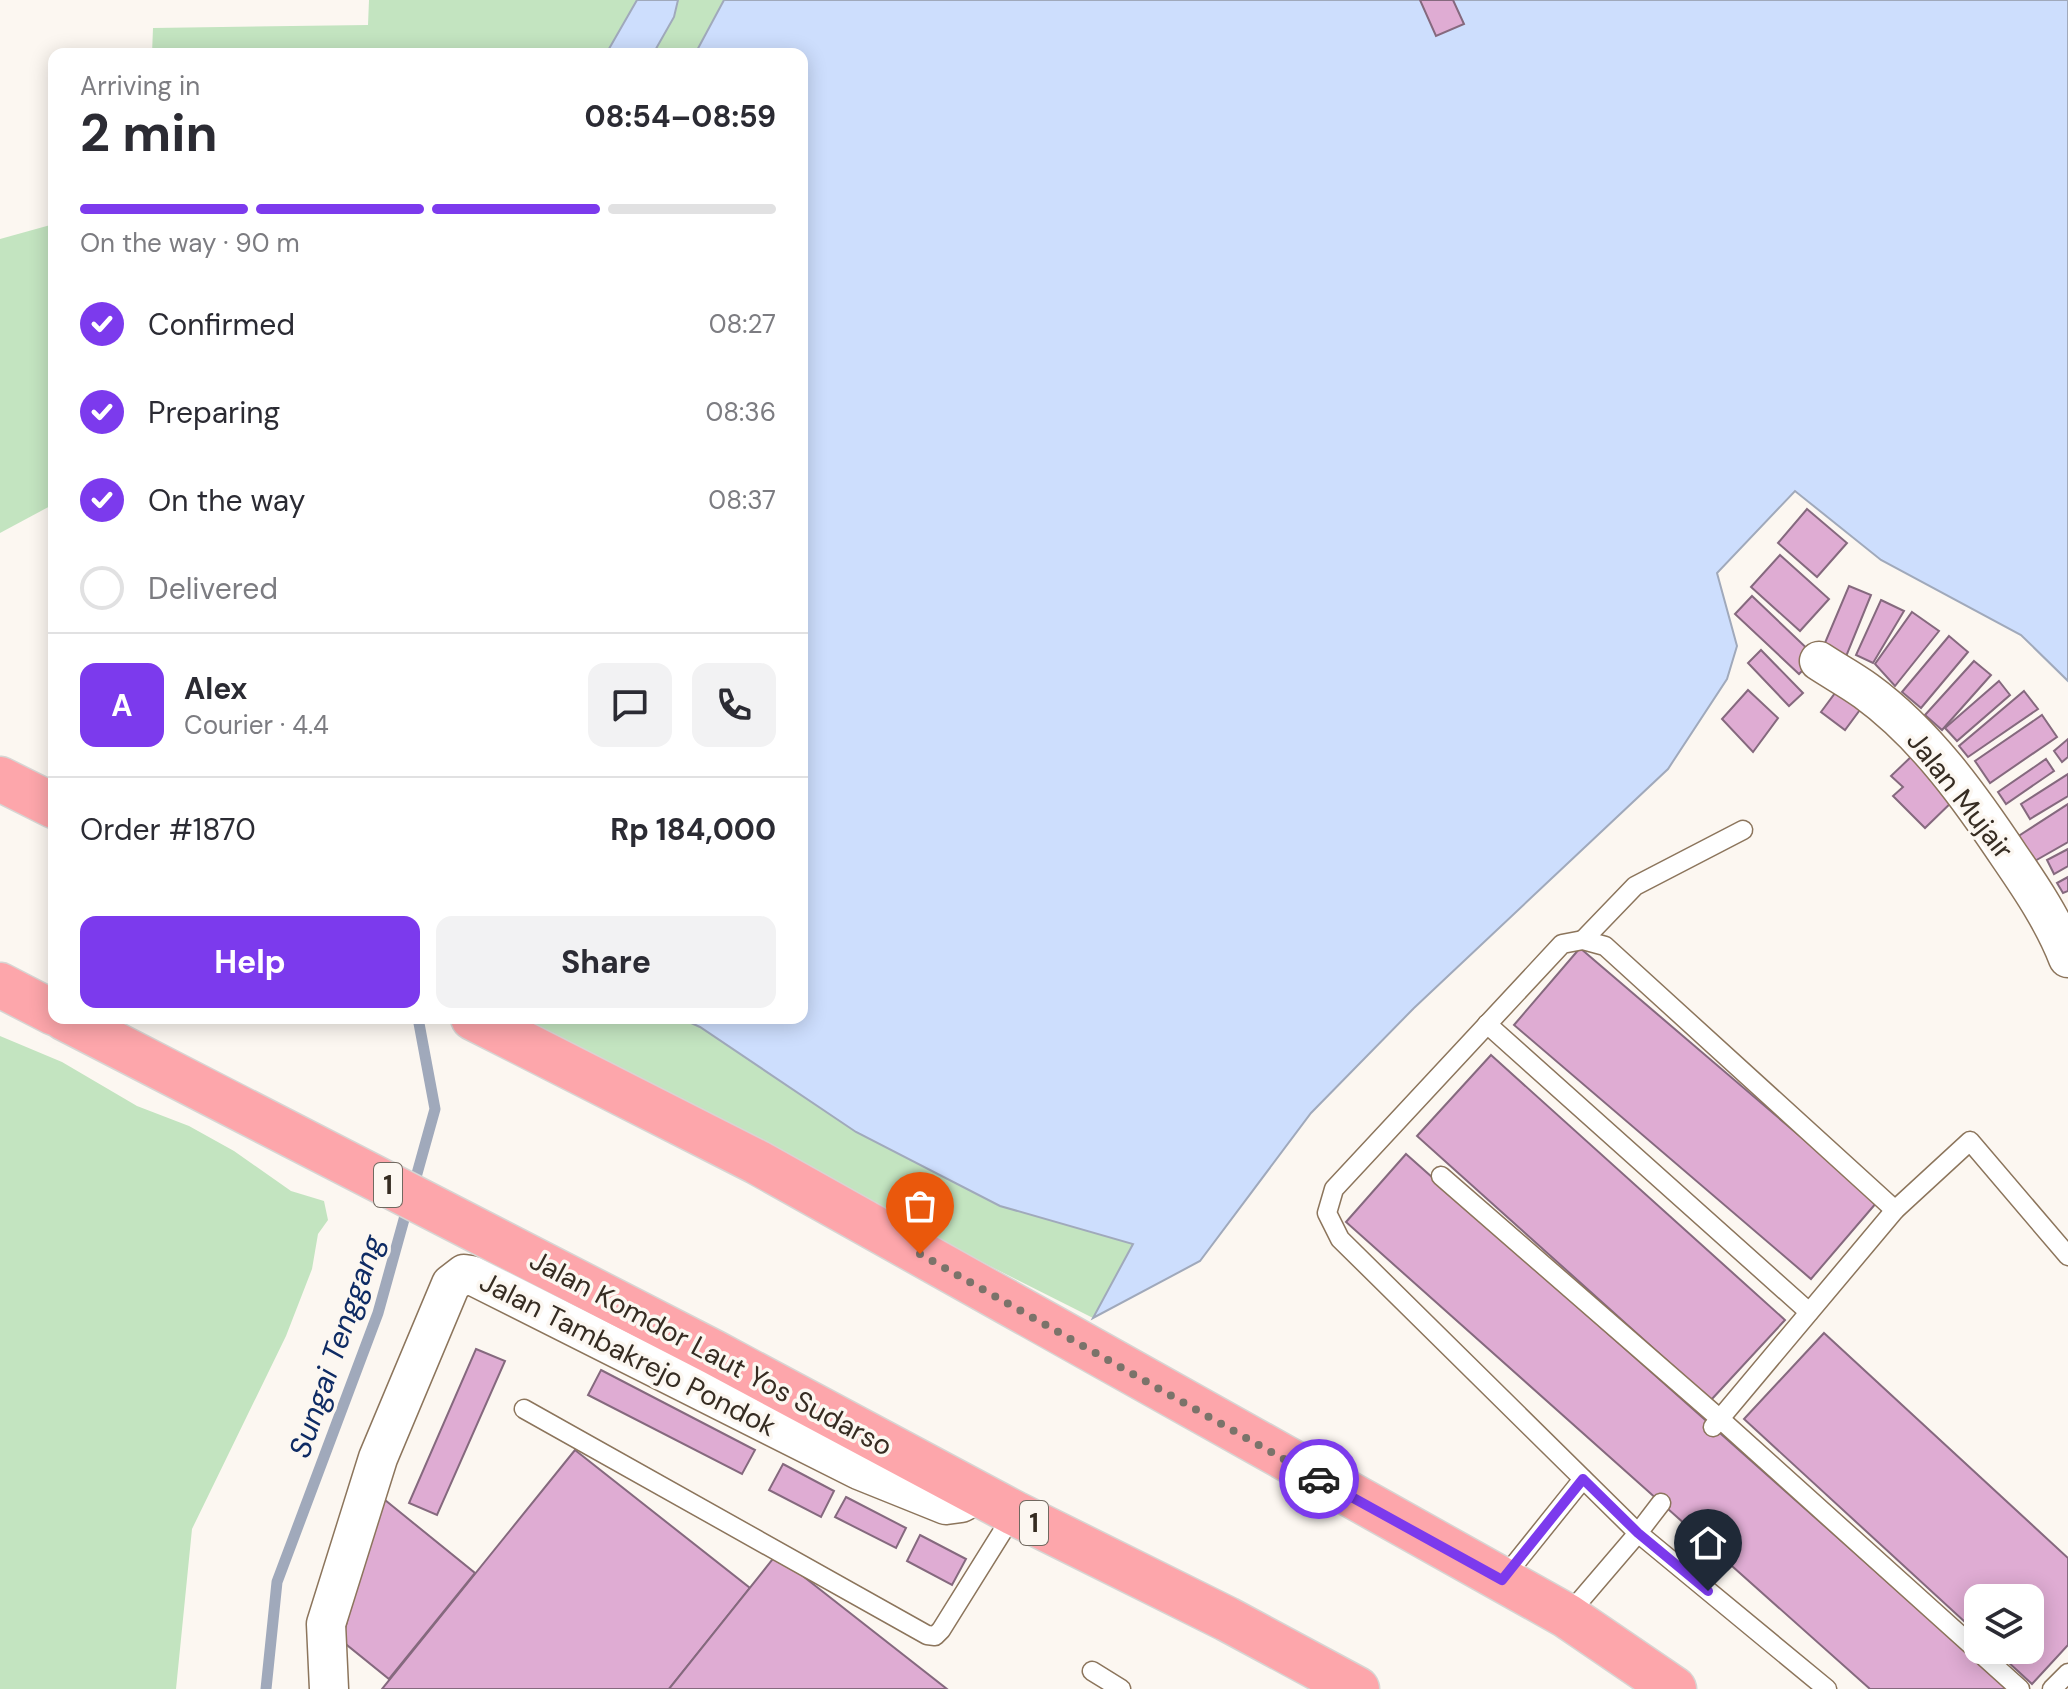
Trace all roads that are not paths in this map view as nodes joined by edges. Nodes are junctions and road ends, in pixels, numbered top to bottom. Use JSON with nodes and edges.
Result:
{"nodes":[{"id":1,"x":1819,"y":661,"type":"dead end"},
{"id":2,"x":0,"y":779,"type":"edge"},
{"id":3,"x":48,"y":803,"type":"edge"},
{"id":4,"x":1743,"y":830,"type":"dead end"},
{"id":5,"x":1583,"y":940,"type":"junction"},
{"id":6,"x":2068,"y":958,"type":"edge"},
{"id":7,"x":0,"y":985,"type":"edge"},
{"id":8,"x":48,"y":1010,"type":"edge"},
{"id":9,"x":76,"y":1024,"type":"edge"},
{"id":10,"x":485,"y":1024,"type":"edge"},
{"id":11,"x":1487,"y":1024,"type":"junction"},
{"id":12,"x":1441,"y":1176,"type":"dead end"},
{"id":13,"x":1895,"y":1210,"type":"junction"},
{"id":14,"x":2068,"y":1256,"type":"edge"},
{"id":15,"x":1809,"y":1312,"type":"junction"},
{"id":16,"x":524,"y":1409,"type":"dead end"},
{"id":17,"x":1716,"y":1422,"type":"junction"},
{"id":18,"x":1583,"y":1479,"type":"junction"},
{"id":19,"x":996,"y":1503,"type":"junction"},
{"id":20,"x":1661,"y":1503,"type":"dead end"},
{"id":21,"x":1638,"y":1533,"type":"junction"},
{"id":22,"x":1502,"y":1580,"type":"junction"},
{"id":23,"x":1567,"y":1616,"type":"junction"},
{"id":24,"x":1092,"y":1671,"type":"dead end"},
{"id":25,"x":2068,"y":1673,"type":"edge"},
{"id":26,"x":329,"y":1689,"type":"edge"},
{"id":27,"x":1121,"y":1689,"type":"edge"},
{"id":28,"x":1357,"y":1689,"type":"edge"},
{"id":29,"x":1674,"y":1689,"type":"edge"},
{"id":30,"x":1827,"y":1689,"type":"edge"},
{"id":31,"x":2020,"y":1689,"type":"edge"},
{"id":32,"x":2052,"y":1689,"type":"edge"}],
"edges":[{"from":1,"to":6,"type":"street","name":"Jalan Mujair"},
{"from":2,"to":3,"type":"highway"},
{"from":4,"to":5,"type":"lane"},
{"from":5,"to":11,"type":"lane"},
{"from":5,"to":13,"type":"lane"},
{"from":7,"to":8,"type":"highway"},
{"from":9,"to":19,"type":"highway","name":"Jalan Komdor Laut Yos Sudarso","number":"1"},
{"from":10,"to":22,"type":"highway"},
{"from":11,"to":15,"type":"lane"},
{"from":11,"to":18,"type":"lane"},
{"from":12,"to":17,"type":"lane"},
{"from":13,"to":14,"type":"lane"},
{"from":13,"to":15,"type":"lane"},
{"from":15,"to":17,"type":"lane"},
{"from":16,"to":19,"type":"lane"},
{"from":17,"to":31,"type":"lane"},
{"from":18,"to":21,"type":"lane"},
{"from":18,"to":22,"type":"lane"},
{"from":19,"to":26,"type":"street","name":"Jalan Tambakrejo Pondok"},
{"from":19,"to":28,"type":"highway","name":"Jalan Komdor Laut Yos Sudarso","number":"1"},
{"from":20,"to":21,"type":"lane"},
{"from":21,"to":23,"type":"lane"},
{"from":21,"to":30,"type":"lane"},
{"from":22,"to":23,"type":"highway"},
{"from":23,"to":29,"type":"highway"},
{"from":24,"to":27,"type":"lane"},
{"from":25,"to":32,"type":"lane"}]}
